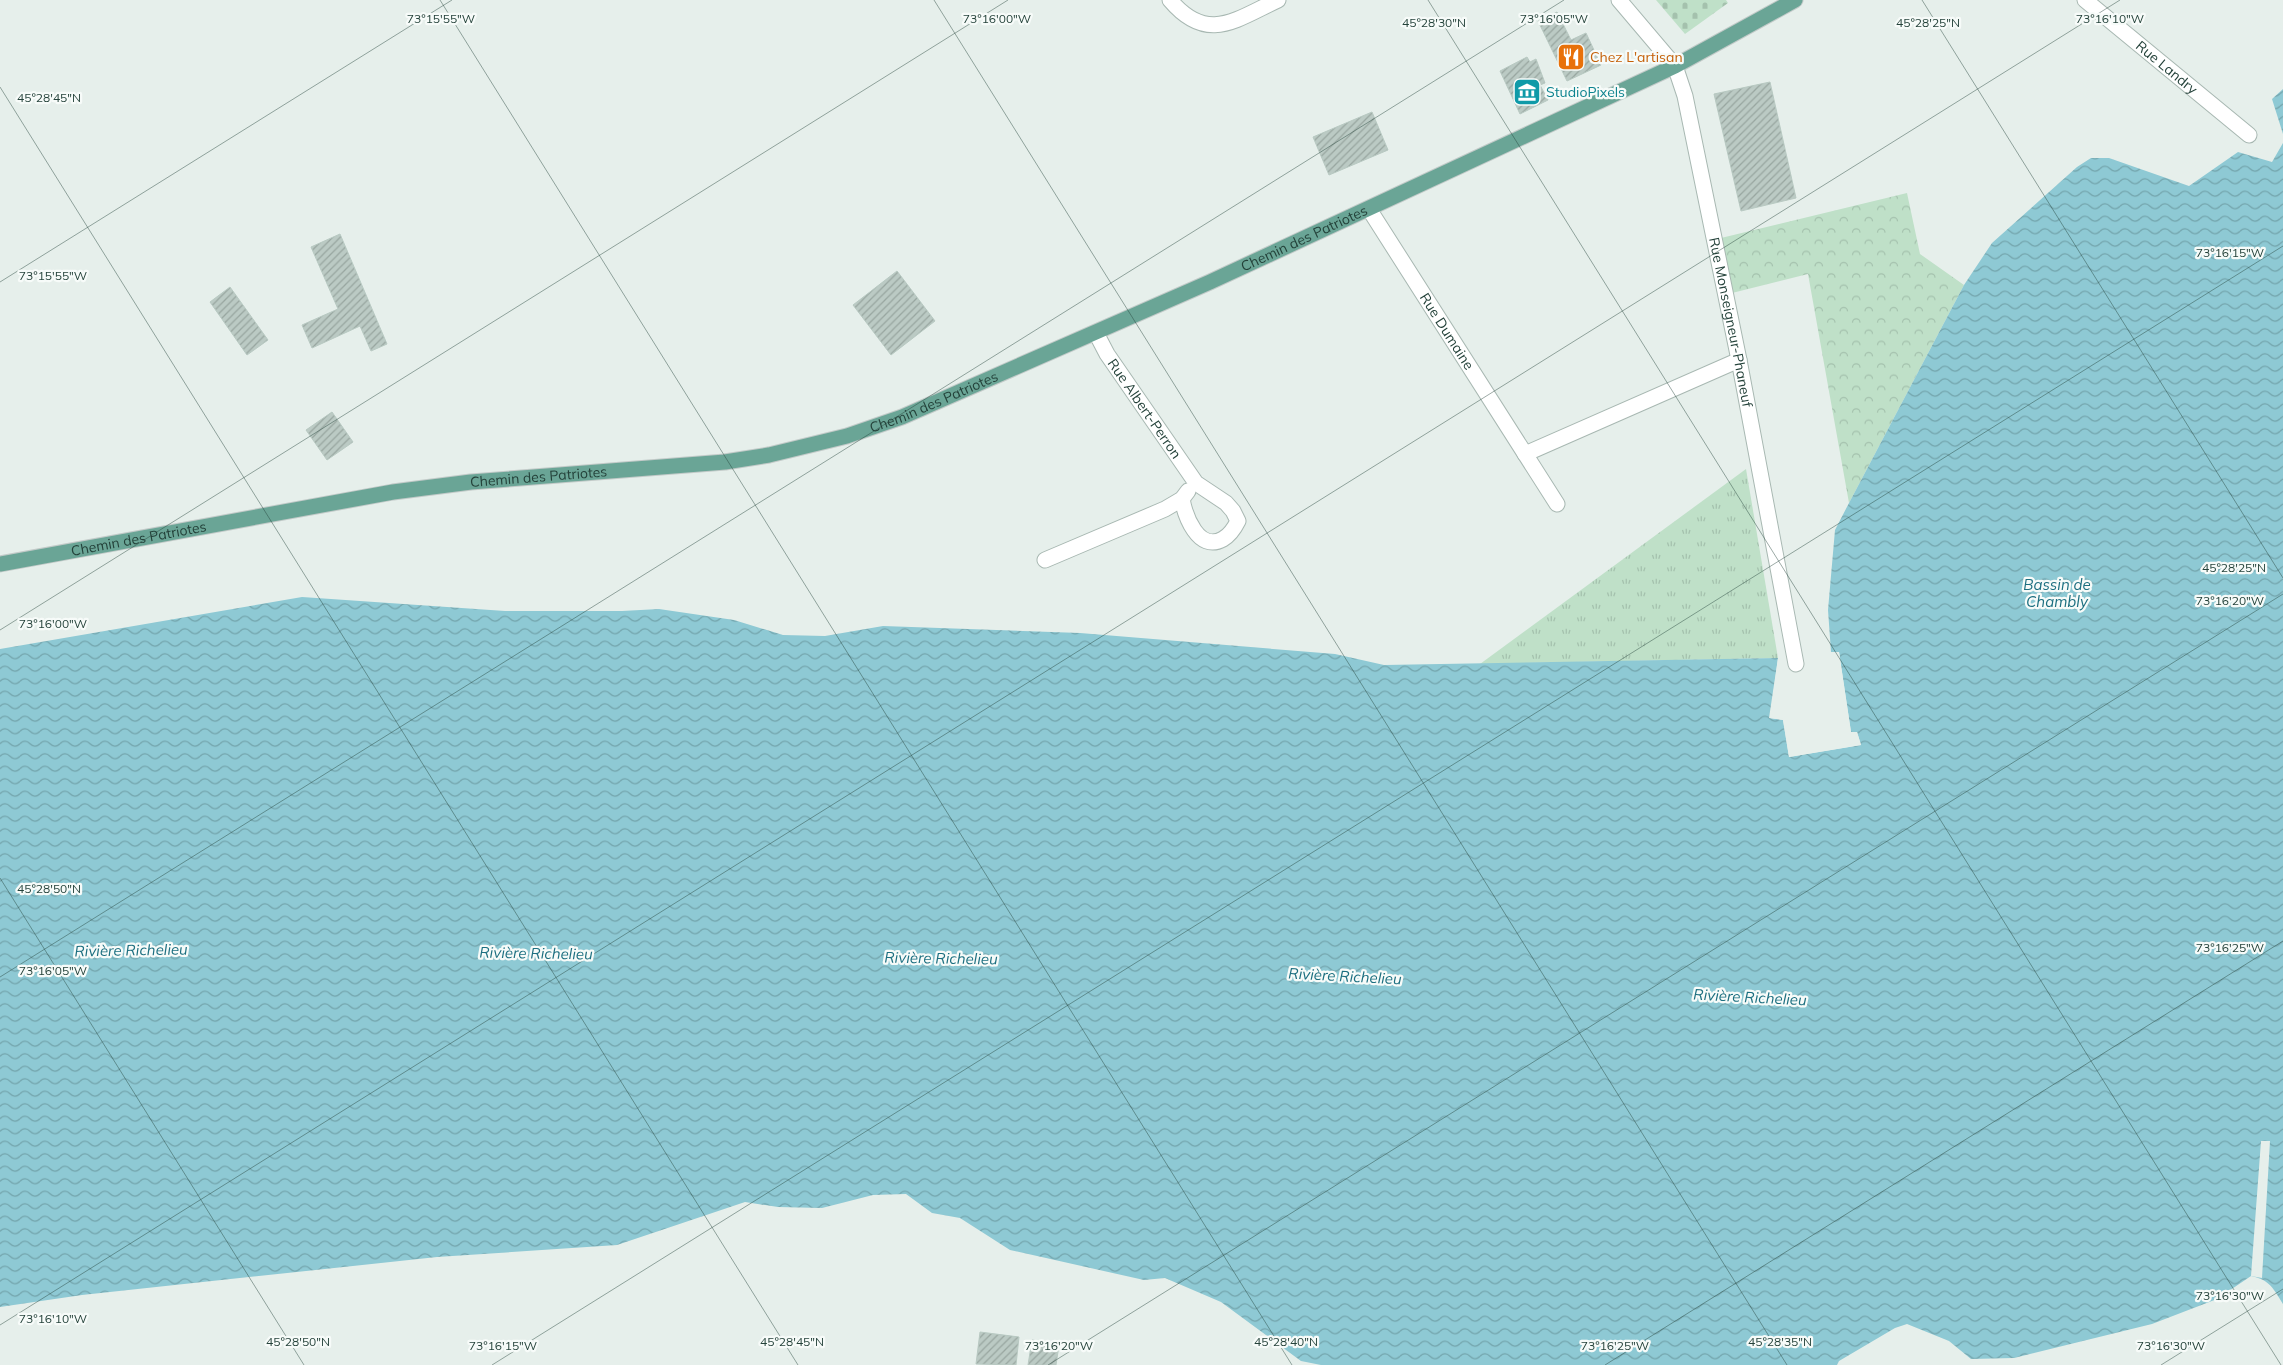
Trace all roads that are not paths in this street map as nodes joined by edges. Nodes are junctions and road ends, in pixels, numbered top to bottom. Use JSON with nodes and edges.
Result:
{"nodes":[{"id":1,"x":1170,"y":0,"type":"edge"},
{"id":2,"x":1278,"y":0,"type":"edge"},
{"id":3,"x":1619,"y":0,"type":"edge"},
{"id":4,"x":1795,"y":0,"type":"edge"},
{"id":5,"x":2085,"y":0,"type":"edge"},
{"id":6,"x":1675,"y":66,"type":"junction"},
{"id":7,"x":2249,"y":136,"type":"dead end"},
{"id":8,"x":1369,"y":209,"type":"junction"},
{"id":9,"x":1096,"y":333,"type":"junction"},
{"id":10,"x":1738,"y":360,"type":"junction"},
{"id":11,"x":1525,"y":454,"type":"junction"},
{"id":12,"x":1196,"y":483,"type":"junction"},
{"id":13,"x":1182,"y":499,"type":"junction"},
{"id":14,"x":1557,"y":504,"type":"dead end"},
{"id":15,"x":1045,"y":560,"type":"dead end"},
{"id":16,"x":0,"y":564,"type":"edge"},
{"id":17,"x":1796,"y":664,"type":"dead end"}],
"edges":[{"from":1,"to":2,"type":"street"},
{"from":3,"to":6,"type":"street","name":"Rue Monseigneur-Phaneuf"},
{"from":4,"to":6,"type":"main road","name":"Chemin des Patriotes"},
{"from":5,"to":7,"type":"street","name":"Rue Landry"},
{"from":6,"to":8,"type":"main road","name":"Chemin des Patriotes"},
{"from":6,"to":10,"type":"street","name":"Rue Monseigneur-Phaneuf"},
{"from":8,"to":9,"type":"main road","name":"Chemin des Patriotes"},
{"from":8,"to":11,"type":"street","name":"Rue Dumaine"},
{"from":9,"to":12,"type":"street","name":"Rue Albert-Perron"},
{"from":9,"to":16,"type":"main road","name":"Chemin des Patriotes"},
{"from":10,"to":11,"type":"street"},
{"from":10,"to":17,"type":"street","name":"Rue Monseigneur-Phaneuf"},
{"from":11,"to":14,"type":"street","name":"Rue Dumaine"},
{"from":12,"to":13,"type":"street"},
{"from":12,"to":13,"type":"street","name":"Rue Albert-Perron"},
{"from":13,"to":15,"type":"street"}]}
